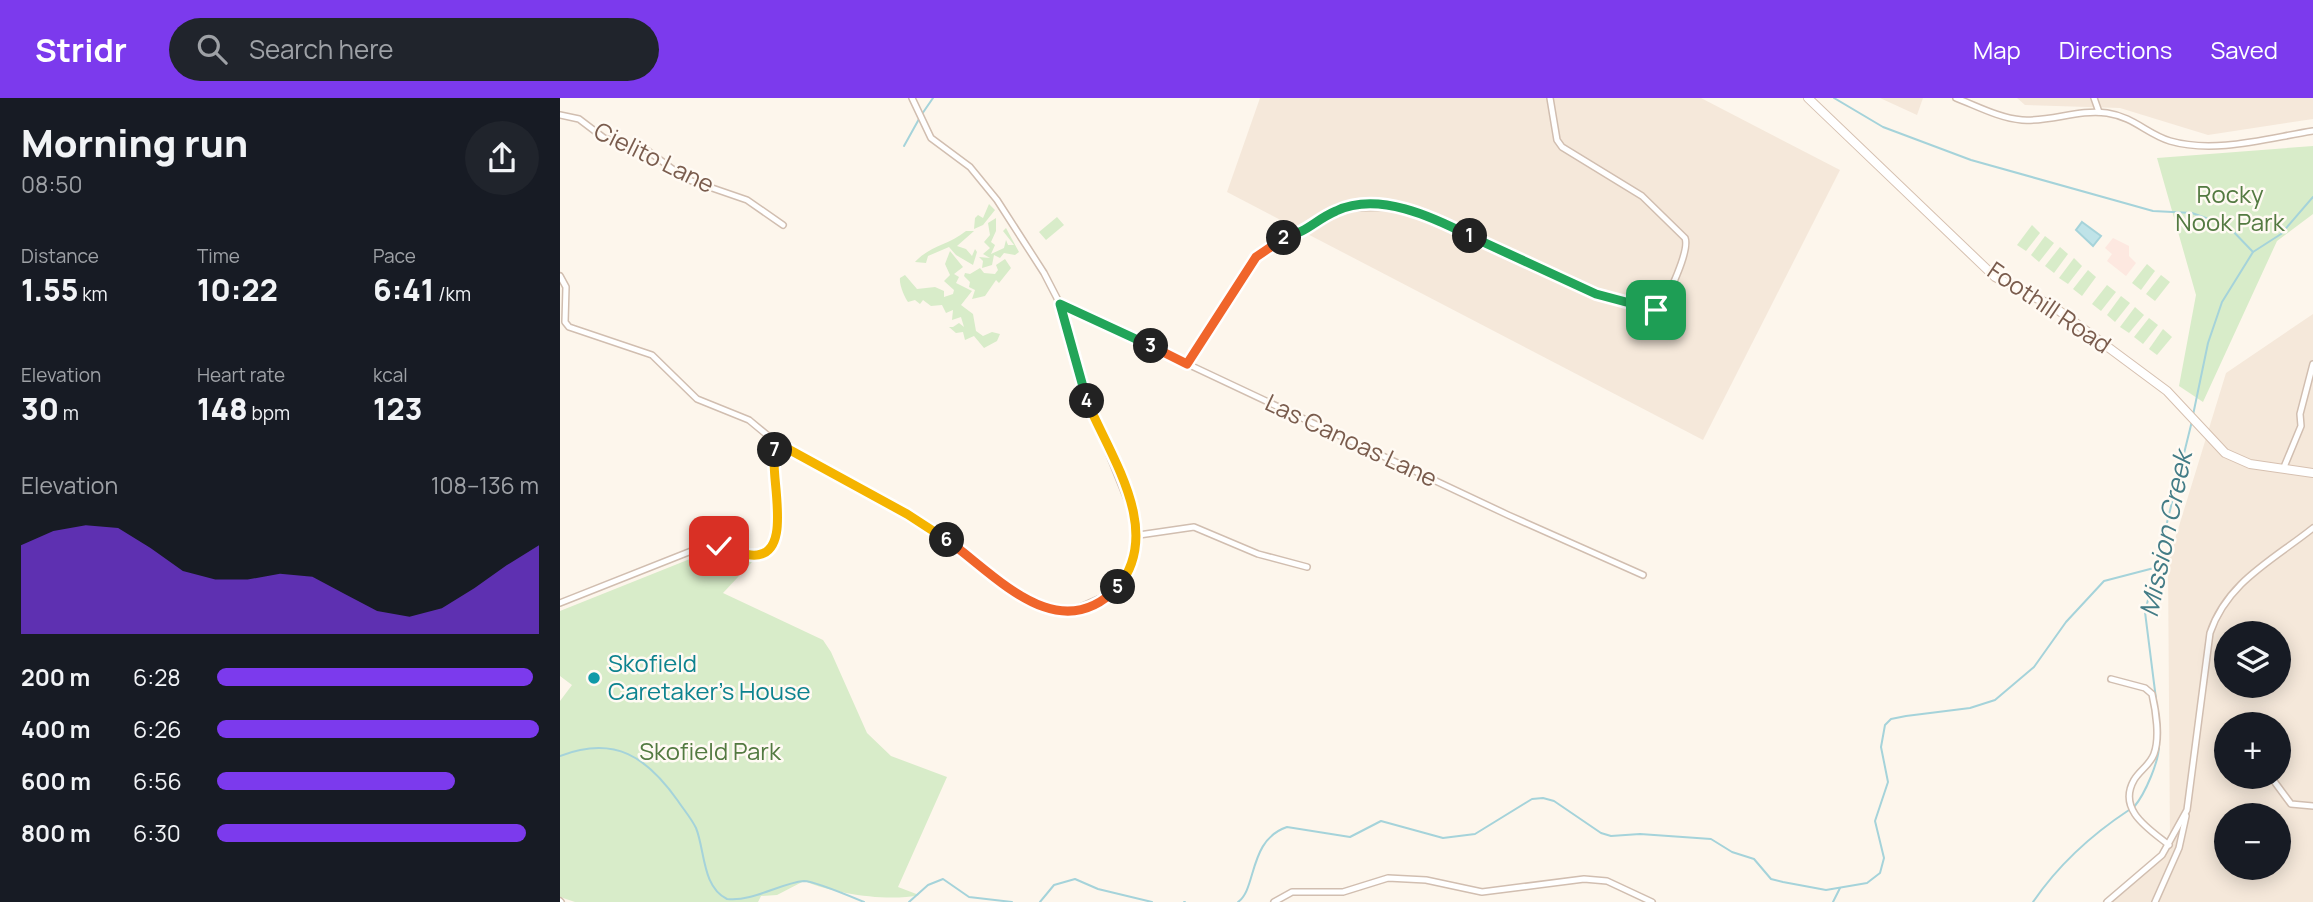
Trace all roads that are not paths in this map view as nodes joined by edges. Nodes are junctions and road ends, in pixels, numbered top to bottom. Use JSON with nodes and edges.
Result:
{"nodes":[{"id":1,"x":912,"y":98,"type":"edge"},
{"id":2,"x":1550,"y":98,"type":"edge"},
{"id":3,"x":1808,"y":98,"type":"edge"},
{"id":4,"x":1956,"y":98,"type":"edge"},
{"id":5,"x":2094,"y":98,"type":"edge"},
{"id":6,"x":2099,"y":112,"type":"junction"},
{"id":7,"x":560,"y":116,"type":"edge"},
{"id":8,"x":2313,"y":131,"type":"edge"},
{"id":9,"x":783,"y":225,"type":"dead end"},
{"id":10,"x":560,"y":276,"type":"edge"},
{"id":11,"x":1060,"y":304,"type":"junction"},
{"id":12,"x":563,"y":323,"type":"edge"},
{"id":13,"x":1187,"y":364,"type":"junction"},
{"id":14,"x":2313,"y":364,"type":"edge"},
{"id":15,"x":778,"y":444,"type":"junction"},
{"id":16,"x":2284,"y":467,"type":"junction"},
{"id":17,"x":2313,"y":473,"type":"edge"},
{"id":18,"x":2313,"y":528,"type":"edge"},
{"id":19,"x":1139,"y":535,"type":"junction"},
{"id":20,"x":1307,"y":567,"type":"dead end"},
{"id":21,"x":1643,"y":575,"type":"dead end"},
{"id":22,"x":560,"y":603,"type":"edge"},
{"id":23,"x":2111,"y":679,"type":"dead end"},
{"id":24,"x":2280,"y":789,"type":"edge"},
{"id":25,"x":2313,"y":806,"type":"edge"},
{"id":26,"x":2187,"y":810,"type":"junction"},
{"id":27,"x":2169,"y":845,"type":"junction"},
{"id":28,"x":1274,"y":902,"type":"edge"},
{"id":29,"x":1652,"y":902,"type":"edge"},
{"id":30,"x":2106,"y":902,"type":"edge"},
{"id":31,"x":2155,"y":902,"type":"edge"}],
"edges":[{"from":1,"to":11,"type":"street"},
{"from":2,"to":13,"type":"street"},
{"from":3,"to":16,"type":"main road","name":"Foothill Road"},
{"from":4,"to":6,"type":"street"},
{"from":5,"to":6,"type":"street"},
{"from":6,"to":8,"type":"street"},
{"from":7,"to":9,"type":"street","name":"Cielito Lane"},
{"from":10,"to":12,"type":"street"},
{"from":11,"to":13,"type":"street","name":"Las Canoas Lane"},
{"from":11,"to":19,"type":"street"},
{"from":12,"to":15,"type":"street"},
{"from":13,"to":21,"type":"street","name":"Las Canoas Lane"},
{"from":14,"to":16,"type":"street"},
{"from":15,"to":19,"type":"street"},
{"from":15,"to":22,"type":"street"},
{"from":16,"to":17,"type":"main road","name":"Foothill Road"},
{"from":18,"to":26,"type":"street"},
{"from":19,"to":20,"type":"street"},
{"from":23,"to":27,"type":"street"},
{"from":24,"to":25,"type":"street"},
{"from":26,"to":27,"type":"street"},
{"from":26,"to":31,"type":"street"},
{"from":27,"to":30,"type":"street"},
{"from":28,"to":29,"type":"street"}]}
